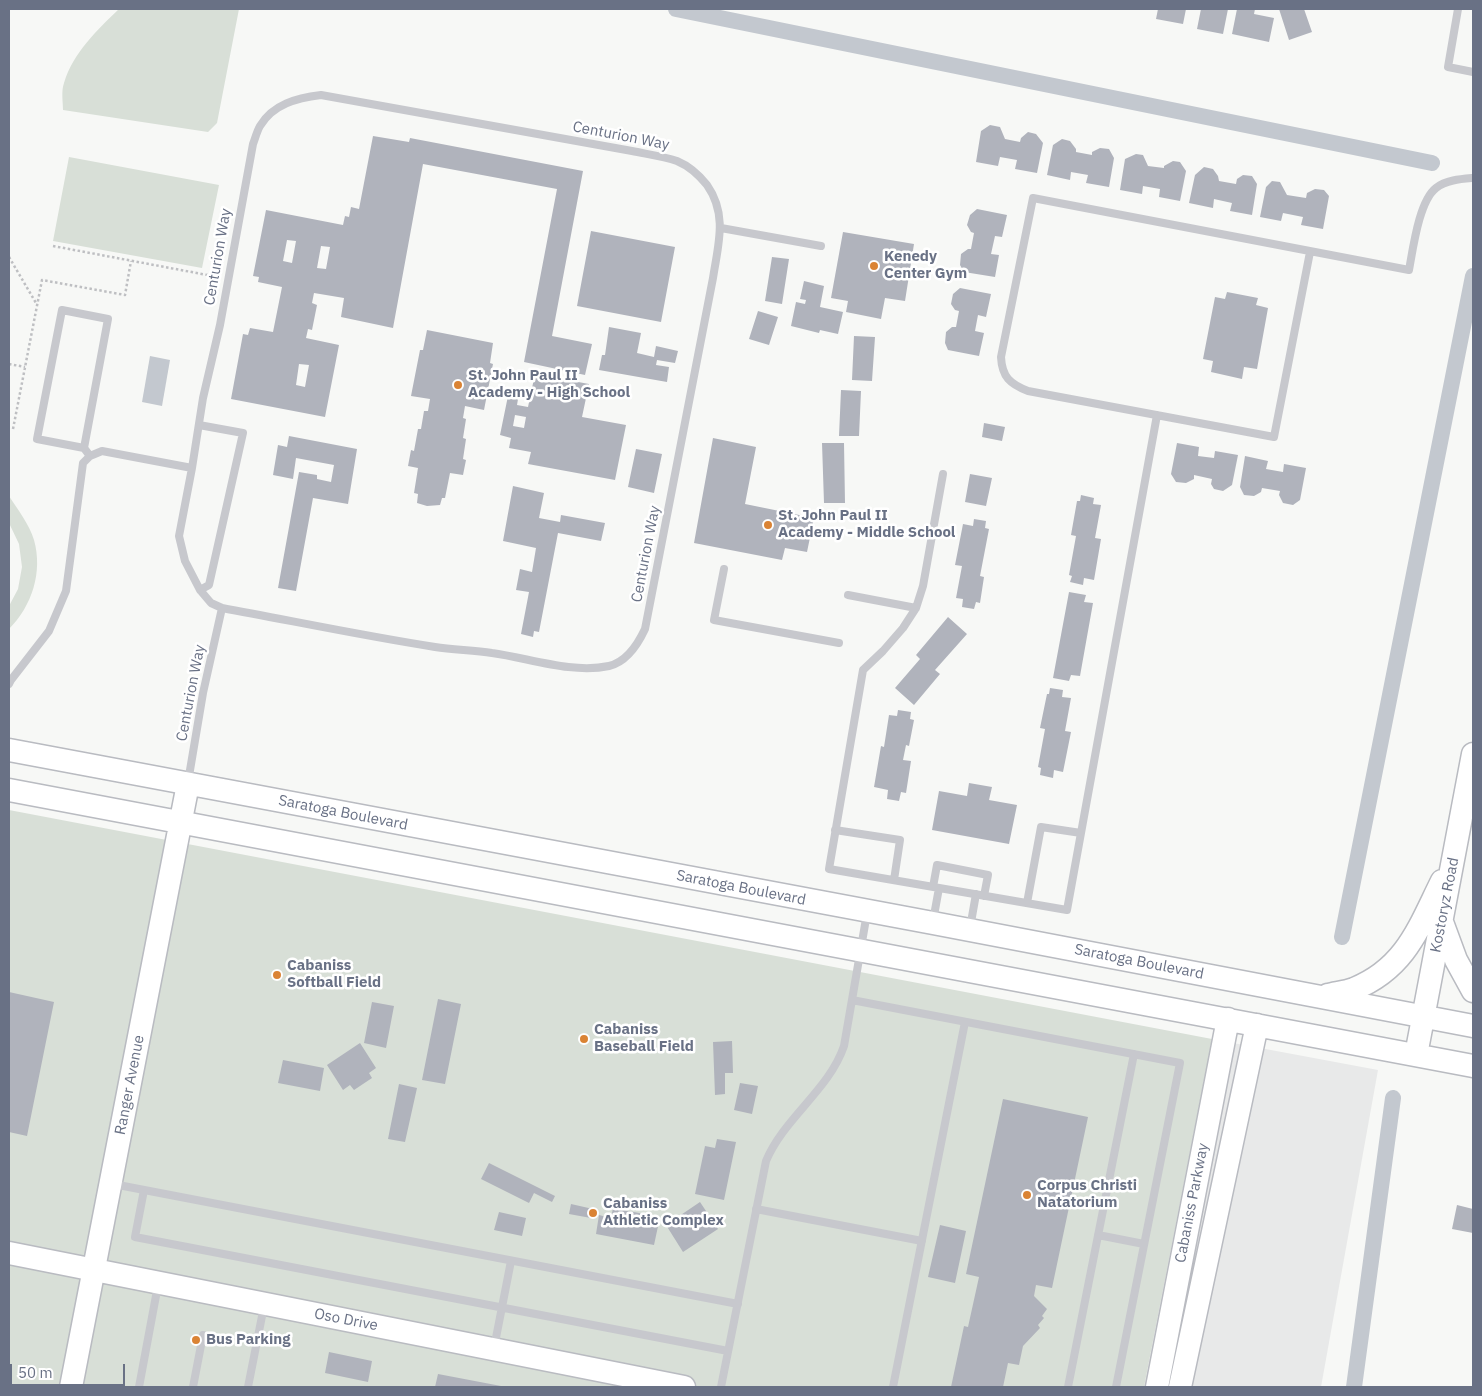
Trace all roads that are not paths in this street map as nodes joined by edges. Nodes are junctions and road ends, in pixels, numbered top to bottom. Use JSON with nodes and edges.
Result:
{"nodes":[{"id":1,"x":1458,"y":9,"type":"edge"},
{"id":2,"x":1473,"y":72,"type":"edge"},
{"id":3,"x":1473,"y":178,"type":"edge"},
{"id":4,"x":721,"y":228,"type":"junction"},
{"id":5,"x":821,"y":246,"type":"dead end"},
{"id":6,"x":1310,"y":252,"type":"junction"},
{"id":7,"x":1157,"y":415,"type":"junction"},
{"id":8,"x":199,"y":425,"type":"junction"},
{"id":9,"x":84,"y":448,"type":"junction"},
{"id":10,"x":90,"y":456,"type":"junction"},
{"id":11,"x":192,"y":468,"type":"junction"},
{"id":12,"x":943,"y":474,"type":"dead end"},
{"id":13,"x":724,"y":569,"type":"dead end"},
{"id":14,"x":200,"y":590,"type":"junction"},
{"id":15,"x":848,"y":595,"type":"dead end"},
{"id":16,"x":222,"y":608,"type":"junction"},
{"id":17,"x":916,"y":608,"type":"junction"},
{"id":18,"x":838,"y":643,"type":"dead end"},
{"id":19,"x":9,"y":684,"type":"edge"},
{"id":20,"x":9,"y":750,"type":"edge"},
{"id":21,"x":1473,"y":754,"type":"edge"},
{"id":22,"x":188,"y":784,"type":"junction"},
{"id":23,"x":9,"y":790,"type":"edge"},
{"id":24,"x":180,"y":823,"type":"junction"},
{"id":25,"x":836,"y":830,"type":"junction"},
{"id":26,"x":1081,"y":834,"type":"junction"},
{"id":27,"x":1454,"y":858,"type":"junction"},
{"id":28,"x":894,"y":880,"type":"junction"},
{"id":29,"x":936,"y":888,"type":"junction"},
{"id":30,"x":976,"y":894,"type":"junction"},
{"id":31,"x":984,"y":896,"type":"junction"},
{"id":32,"x":1027,"y":903,"type":"junction"},
{"id":33,"x":867,"y":912,"type":"junction"},
{"id":34,"x":1442,"y":922,"type":"junction"},
{"id":35,"x":932,"y":923,"type":"junction"},
{"id":36,"x":970,"y":930,"type":"junction"},
{"id":37,"x":861,"y":950,"type":"junction"},
{"id":38,"x":1473,"y":991,"type":"edge"},
{"id":39,"x":1319,"y":997,"type":"junction"},
{"id":40,"x":852,"y":1000,"type":"junction"},
{"id":41,"x":1424,"y":1017,"type":"junction"},
{"id":42,"x":1228,"y":1019,"type":"junction"},
{"id":43,"x":965,"y":1022,"type":"junction"},
{"id":44,"x":1257,"y":1025,"type":"junction"},
{"id":45,"x":1473,"y":1026,"type":"edge"},
{"id":46,"x":1134,"y":1054,"type":"junction"},
{"id":47,"x":1416,"y":1055,"type":"junction"},
{"id":48,"x":1473,"y":1066,"type":"edge"},
{"id":49,"x":111,"y":1184,"type":"junction"},
{"id":50,"x":144,"y":1190,"type":"junction"},
{"id":51,"x":756,"y":1209,"type":"junction"},
{"id":52,"x":1098,"y":1234,"type":"junction"},
{"id":53,"x":922,"y":1240,"type":"junction"},
{"id":54,"x":1144,"y":1244,"type":"junction"},
{"id":55,"x":9,"y":1253,"type":"edge"},
{"id":56,"x":511,"y":1261,"type":"junction"},
{"id":57,"x":94,"y":1270,"type":"junction"},
{"id":58,"x":159,"y":1283,"type":"junction"},
{"id":59,"x":264,"y":1304,"type":"junction"},
{"id":60,"x":738,"y":1304,"type":"junction"},
{"id":61,"x":502,"y":1307,"type":"junction"},
{"id":62,"x":203,"y":1335,"type":"dead end"},
{"id":63,"x":494,"y":1350,"type":"junction"},
{"id":64,"x":728,"y":1350,"type":"junction"},
{"id":65,"x":72,"y":1387,"type":"edge"},
{"id":66,"x":139,"y":1387,"type":"edge"},
{"id":67,"x":193,"y":1387,"type":"edge"},
{"id":68,"x":248,"y":1387,"type":"edge"},
{"id":69,"x":684,"y":1387,"type":"edge"},
{"id":70,"x":721,"y":1387,"type":"edge"},
{"id":71,"x":894,"y":1387,"type":"edge"},
{"id":72,"x":1068,"y":1387,"type":"edge"},
{"id":73,"x":1116,"y":1387,"type":"edge"},
{"id":74,"x":1157,"y":1387,"type":"edge"},
{"id":75,"x":1180,"y":1387,"type":"edge"}],
"edges":[{"from":1,"to":2,"type":"lane"},
{"from":3,"to":6,"type":"lane"},
{"from":4,"to":5,"type":"lane"},
{"from":4,"to":8,"type":"lane","name":"Centurion Way"},
{"from":4,"to":16,"type":"lane","name":"Centurion Way"},
{"from":6,"to":7,"type":"lane"},
{"from":6,"to":7,"type":"lane"},
{"from":7,"to":26,"type":"lane"},
{"from":8,"to":11,"type":"lane","name":"Centurion Way"},
{"from":8,"to":14,"type":"lane"},
{"from":9,"to":9,"type":"lane"},
{"from":9,"to":10,"type":"lane"},
{"from":10,"to":11,"type":"lane"},
{"from":10,"to":19,"type":"lane"},
{"from":11,"to":14,"type":"lane","name":"Centurion Way"},
{"from":12,"to":17,"type":"lane"},
{"from":13,"to":18,"type":"lane"},
{"from":14,"to":16,"type":"lane","name":"Centurion Way"},
{"from":15,"to":17,"type":"lane"},
{"from":16,"to":22,"type":"lane","name":"Centurion Way"},
{"from":17,"to":25,"type":"lane"},
{"from":20,"to":22,"type":"main road","name":"Saratoga Boulevard"},
{"from":21,"to":27,"type":"main road","name":"Kostoryz Road"},
{"from":22,"to":24,"type":"main road","name":"Ranger Avenue"},
{"from":22,"to":33,"type":"main road","name":"Saratoga Boulevard"},
{"from":23,"to":24,"type":"main road"},
{"from":24,"to":37,"type":"main road"},
{"from":24,"to":49,"type":"main road","name":"Ranger Avenue"},
{"from":25,"to":28,"type":"lane"},
{"from":25,"to":28,"type":"lane"},
{"from":26,"to":32,"type":"lane"},
{"from":26,"to":32,"type":"lane"},
{"from":27,"to":34,"type":"main road","name":"Kostoryz Road"},
{"from":27,"to":39,"type":"main road"},
{"from":28,"to":29,"type":"lane"},
{"from":29,"to":30,"type":"lane"},
{"from":29,"to":31,"type":"lane"},
{"from":29,"to":35,"type":"lane"},
{"from":30,"to":31,"type":"lane"},
{"from":30,"to":36,"type":"lane"},
{"from":31,"to":32,"type":"lane"},
{"from":33,"to":35,"type":"main road","name":"Saratoga Boulevard"},
{"from":33,"to":37,"type":"lane"},
{"from":34,"to":38,"type":"main road"},
{"from":34,"to":41,"type":"main road","name":"Kostoryz Road"},
{"from":35,"to":36,"type":"main road","name":"Saratoga Boulevard"},
{"from":36,"to":39,"type":"main road","name":"Saratoga Boulevard"},
{"from":37,"to":40,"type":"lane"},
{"from":37,"to":42,"type":"main road"},
{"from":39,"to":41,"type":"main road","name":"Saratoga Boulevard"},
{"from":40,"to":43,"type":"lane"},
{"from":40,"to":51,"type":"lane"},
{"from":41,"to":45,"type":"main road","name":"Saratoga Boulevard"},
{"from":41,"to":47,"type":"main road","name":"Kostoryz Road"},
{"from":42,"to":44,"type":"main road"},
{"from":42,"to":74,"type":"main road","name":"Cabaniss Parkway"},
{"from":43,"to":46,"type":"lane"},
{"from":43,"to":53,"type":"lane"},
{"from":44,"to":47,"type":"main road"},
{"from":44,"to":75,"type":"main road","name":"Cabaniss Parkway"},
{"from":46,"to":52,"type":"lane"},
{"from":46,"to":54,"type":"lane"},
{"from":47,"to":48,"type":"main road"},
{"from":49,"to":50,"type":"lane"},
{"from":49,"to":57,"type":"main road","name":"Ranger Avenue"},
{"from":50,"to":56,"type":"lane"},
{"from":50,"to":61,"type":"lane"},
{"from":51,"to":53,"type":"lane"},
{"from":51,"to":60,"type":"lane"},
{"from":52,"to":54,"type":"lane"},
{"from":52,"to":72,"type":"lane"},
{"from":53,"to":71,"type":"lane"},
{"from":54,"to":73,"type":"lane"},
{"from":55,"to":57,"type":"main road","name":"Oso Drive"},
{"from":56,"to":60,"type":"lane"},
{"from":56,"to":61,"type":"lane"},
{"from":57,"to":58,"type":"main road","name":"Oso Drive"},
{"from":57,"to":65,"type":"main road","name":"Ranger Avenue"},
{"from":58,"to":59,"type":"main road","name":"Oso Drive"},
{"from":58,"to":66,"type":"lane"},
{"from":59,"to":63,"type":"main road","name":"Oso Drive"},
{"from":59,"to":68,"type":"lane"},
{"from":60,"to":64,"type":"lane"},
{"from":61,"to":63,"type":"lane"},
{"from":61,"to":64,"type":"lane"},
{"from":62,"to":67,"type":"lane"},
{"from":63,"to":69,"type":"main road","name":"Oso Drive"},
{"from":64,"to":70,"type":"lane"}]}
